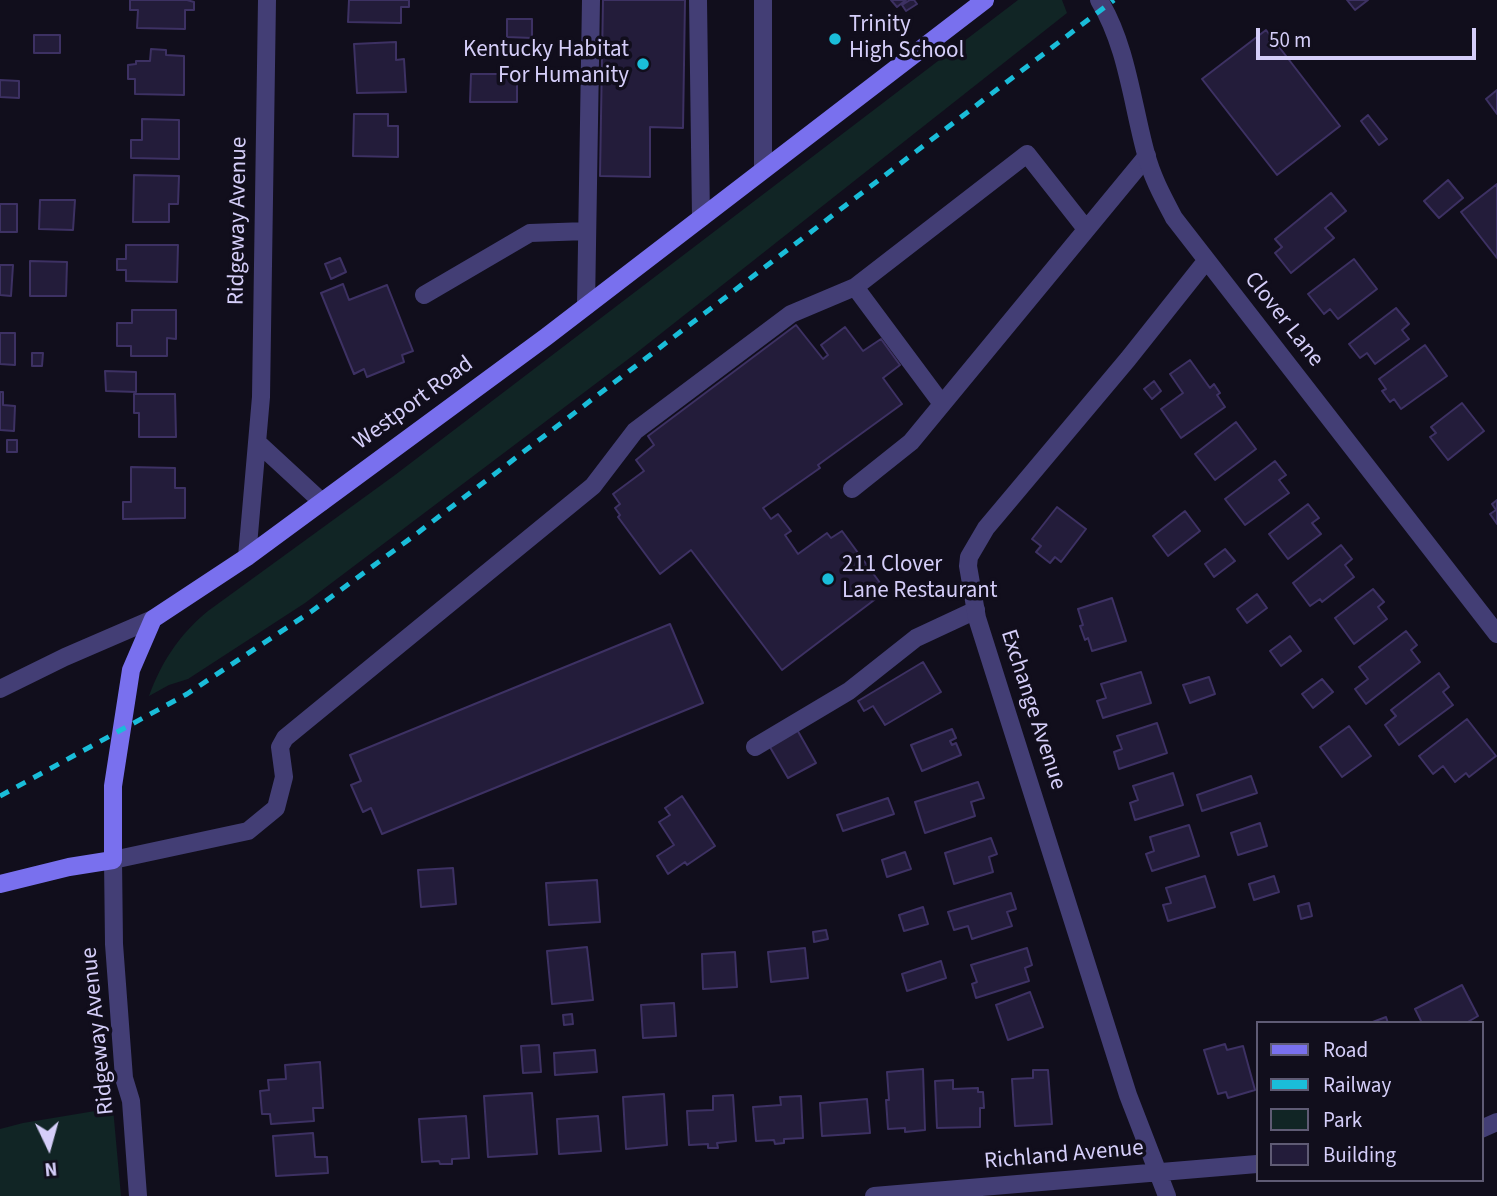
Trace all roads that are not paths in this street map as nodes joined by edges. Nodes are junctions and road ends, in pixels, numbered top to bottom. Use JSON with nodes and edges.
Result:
{"nodes":[{"id":1,"x":267,"y":0,"type":"edge"},
{"id":2,"x":591,"y":0,"type":"edge"},
{"id":3,"x":698,"y":0,"type":"edge"},
{"id":4,"x":763,"y":0,"type":"edge"},
{"id":5,"x":985,"y":0,"type":"edge"},
{"id":6,"x":1099,"y":0,"type":"edge"},
{"id":7,"x":1147,"y":156,"type":"junction"},
{"id":8,"x":763,"y":170,"type":"junction"},
{"id":9,"x":701,"y":218,"type":"junction"},
{"id":10,"x":1086,"y":229,"type":"junction"},
{"id":11,"x":587,"y":231,"type":"junction"},
{"id":12,"x":1206,"y":261,"type":"junction"},
{"id":13,"x":855,"y":287,"type":"junction"},
{"id":14,"x":424,"y":295,"type":"dead end"},
{"id":15,"x":586,"y":306,"type":"junction"},
{"id":16,"x":942,"y":404,"type":"junction"},
{"id":17,"x":257,"y":442,"type":"junction"},
{"id":18,"x":852,"y":489,"type":"dead end"},
{"id":19,"x":322,"y":502,"type":"junction"},
{"id":20,"x":247,"y":557,"type":"junction"},
{"id":21,"x":976,"y":610,"type":"junction"},
{"id":22,"x":153,"y":619,"type":"junction"},
{"id":23,"x":1497,"y":634,"type":"edge"},
{"id":24,"x":0,"y":690,"type":"edge"},
{"id":25,"x":755,"y":747,"type":"dead end"},
{"id":26,"x":113,"y":860,"type":"junction"},
{"id":27,"x":0,"y":884,"type":"edge"},
{"id":28,"x":1256,"y":1164,"type":"edge"},
{"id":29,"x":1159,"y":1174,"type":"junction"},
{"id":30,"x":138,"y":1196,"type":"edge"},
{"id":31,"x":874,"y":1196,"type":"edge"},
{"id":32,"x":1167,"y":1196,"type":"edge"}],
"edges":[{"from":1,"to":17,"type":"street","name":"Ridgeway Avenue"},
{"from":2,"to":11,"type":"street"},
{"from":3,"to":9,"type":"street"},
{"from":4,"to":8,"type":"street"},
{"from":5,"to":8,"type":"main road","name":"Westport Road"},
{"from":6,"to":7,"type":"street","name":"Clover Lane"},
{"from":7,"to":10,"type":"street"},
{"from":7,"to":12,"type":"street","name":"Clover Lane"},
{"from":8,"to":9,"type":"main road","name":"Westport Road"},
{"from":9,"to":15,"type":"main road","name":"Westport Road"},
{"from":10,"to":13,"type":"street"},
{"from":10,"to":16,"type":"street"},
{"from":11,"to":14,"type":"street"},
{"from":11,"to":15,"type":"street"},
{"from":12,"to":21,"type":"street","name":"Exchange Avenue"},
{"from":12,"to":23,"type":"street","name":"Clover Lane"},
{"from":13,"to":16,"type":"street"},
{"from":13,"to":26,"type":"street"},
{"from":15,"to":19,"type":"main road","name":"Westport Road"},
{"from":16,"to":18,"type":"street"},
{"from":17,"to":19,"type":"street"},
{"from":17,"to":20,"type":"street","name":"Ridgeway Avenue"},
{"from":19,"to":20,"type":"main road","name":"Westport Road"},
{"from":20,"to":22,"type":"main road","name":"Westport Road"},
{"from":21,"to":25,"type":"street"},
{"from":21,"to":29,"type":"street","name":"Exchange Avenue"},
{"from":22,"to":24,"type":"street"},
{"from":22,"to":26,"type":"main road"},
{"from":26,"to":27,"type":"main road"},
{"from":26,"to":30,"type":"street","name":"Ridgeway Avenue"},
{"from":28,"to":29,"type":"street","name":"Richland Avenue"},
{"from":29,"to":31,"type":"street","name":"Richland Avenue"},
{"from":29,"to":32,"type":"street","name":"Exchange Avenue"}]}
